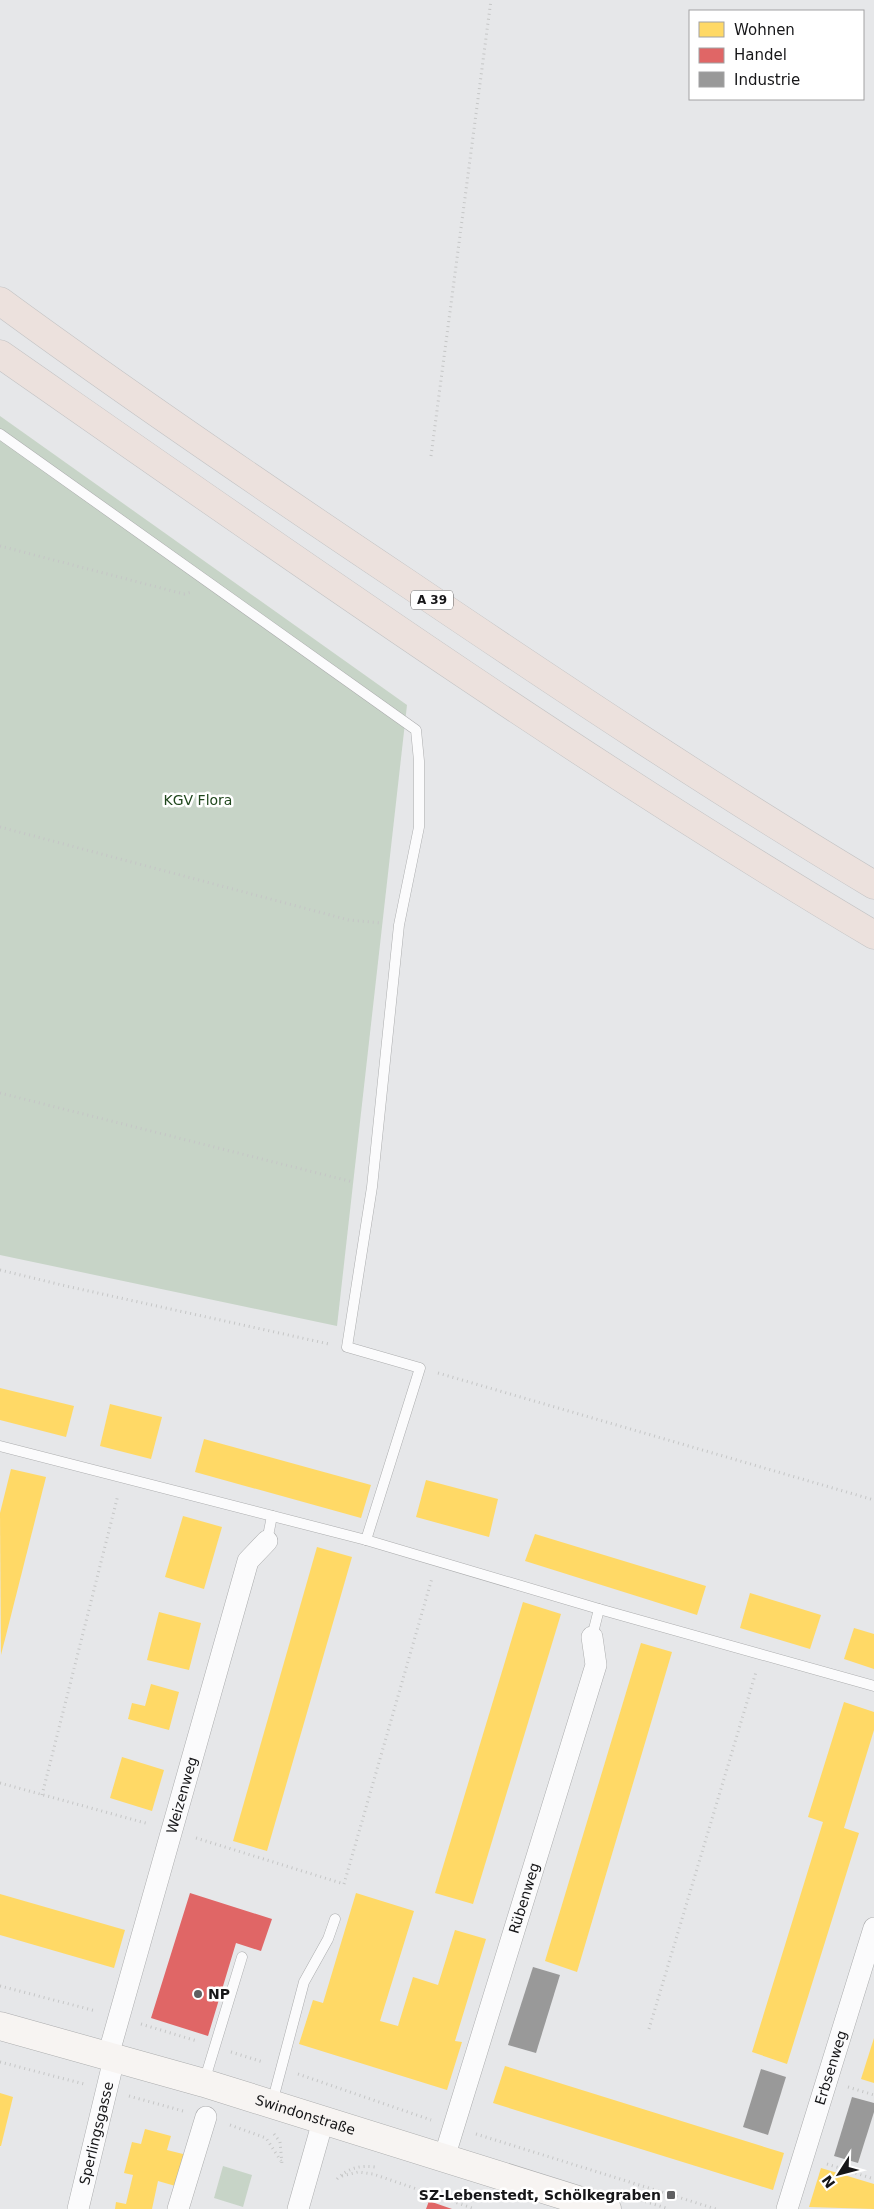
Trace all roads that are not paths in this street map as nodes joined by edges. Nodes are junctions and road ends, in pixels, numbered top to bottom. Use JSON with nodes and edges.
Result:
{"nodes":[{"id":1,"x":0,"y":301,"type":"edge"},
{"id":2,"x":0,"y":354,"type":"edge"},
{"id":3,"x":0,"y":434,"type":"edge"},
{"id":4,"x":874,"y":885,"type":"edge"},
{"id":5,"x":874,"y":935,"type":"edge"},
{"id":6,"x":0,"y":1446,"type":"edge"},
{"id":7,"x":272,"y":1516,"type":"junction"},
{"id":8,"x":366,"y":1540,"type":"junction"},
{"id":9,"x":267,"y":1541,"type":"joint"},
{"id":10,"x":598,"y":1609,"type":"junction"},
{"id":11,"x":592,"y":1637,"type":"joint"},
{"id":12,"x":874,"y":1686,"type":"edge"},
{"id":13,"x":335,"y":1919,"type":"dead end"},
{"id":14,"x":874,"y":1928,"type":"edge"},
{"id":15,"x":242,"y":1957,"type":"dead end"},
{"id":16,"x":0,"y":2026,"type":"edge"},
{"id":17,"x":111,"y":2058,"type":"junction"},
{"id":18,"x":204,"y":2083,"type":"junction"},
{"id":19,"x":271,"y":2104,"type":"junction"},
{"id":20,"x":206,"y":2117,"type":"road end"},
{"id":21,"x":324,"y":2121,"type":"junction"},
{"id":22,"x":444,"y":2158,"type":"junction"},
{"id":23,"x":78,"y":2209,"type":"edge"},
{"id":24,"x":178,"y":2209,"type":"edge"},
{"id":25,"x":298,"y":2209,"type":"edge"},
{"id":26,"x":607,"y":2209,"type":"edge"},
{"id":27,"x":787,"y":2209,"type":"edge"}],
"edges":[{"from":1,"to":4,"type":"highway","number":"A 39"},
{"from":2,"to":5,"type":"highway"},
{"from":3,"to":8,"type":"lane"},
{"from":6,"to":7,"type":"lane"},
{"from":7,"to":8,"type":"lane"},
{"from":7,"to":9,"type":"lane"},
{"from":8,"to":10,"type":"lane"},
{"from":9,"to":17,"type":"street","name":"Weizenweg"},
{"from":10,"to":11,"type":"lane"},
{"from":10,"to":12,"type":"lane"},
{"from":11,"to":22,"type":"street","name":"Rübenweg"},
{"from":13,"to":19,"type":"lane"},
{"from":14,"to":27,"type":"street","name":"Erbsenweg"},
{"from":15,"to":18,"type":"lane"},
{"from":16,"to":17,"type":"street","name":"Swindonstraße"},
{"from":17,"to":18,"type":"street","name":"Swindonstraße"},
{"from":17,"to":23,"type":"street","name":"Sperlingsgasse"},
{"from":18,"to":19,"type":"street","name":"Swindonstraße"},
{"from":19,"to":21,"type":"street","name":"Swindonstraße"},
{"from":20,"to":24,"type":"street"},
{"from":21,"to":22,"type":"street","name":"Swindonstraße"},
{"from":21,"to":25,"type":"street"},
{"from":22,"to":26,"type":"street","name":"Swindonstraße"}]}
